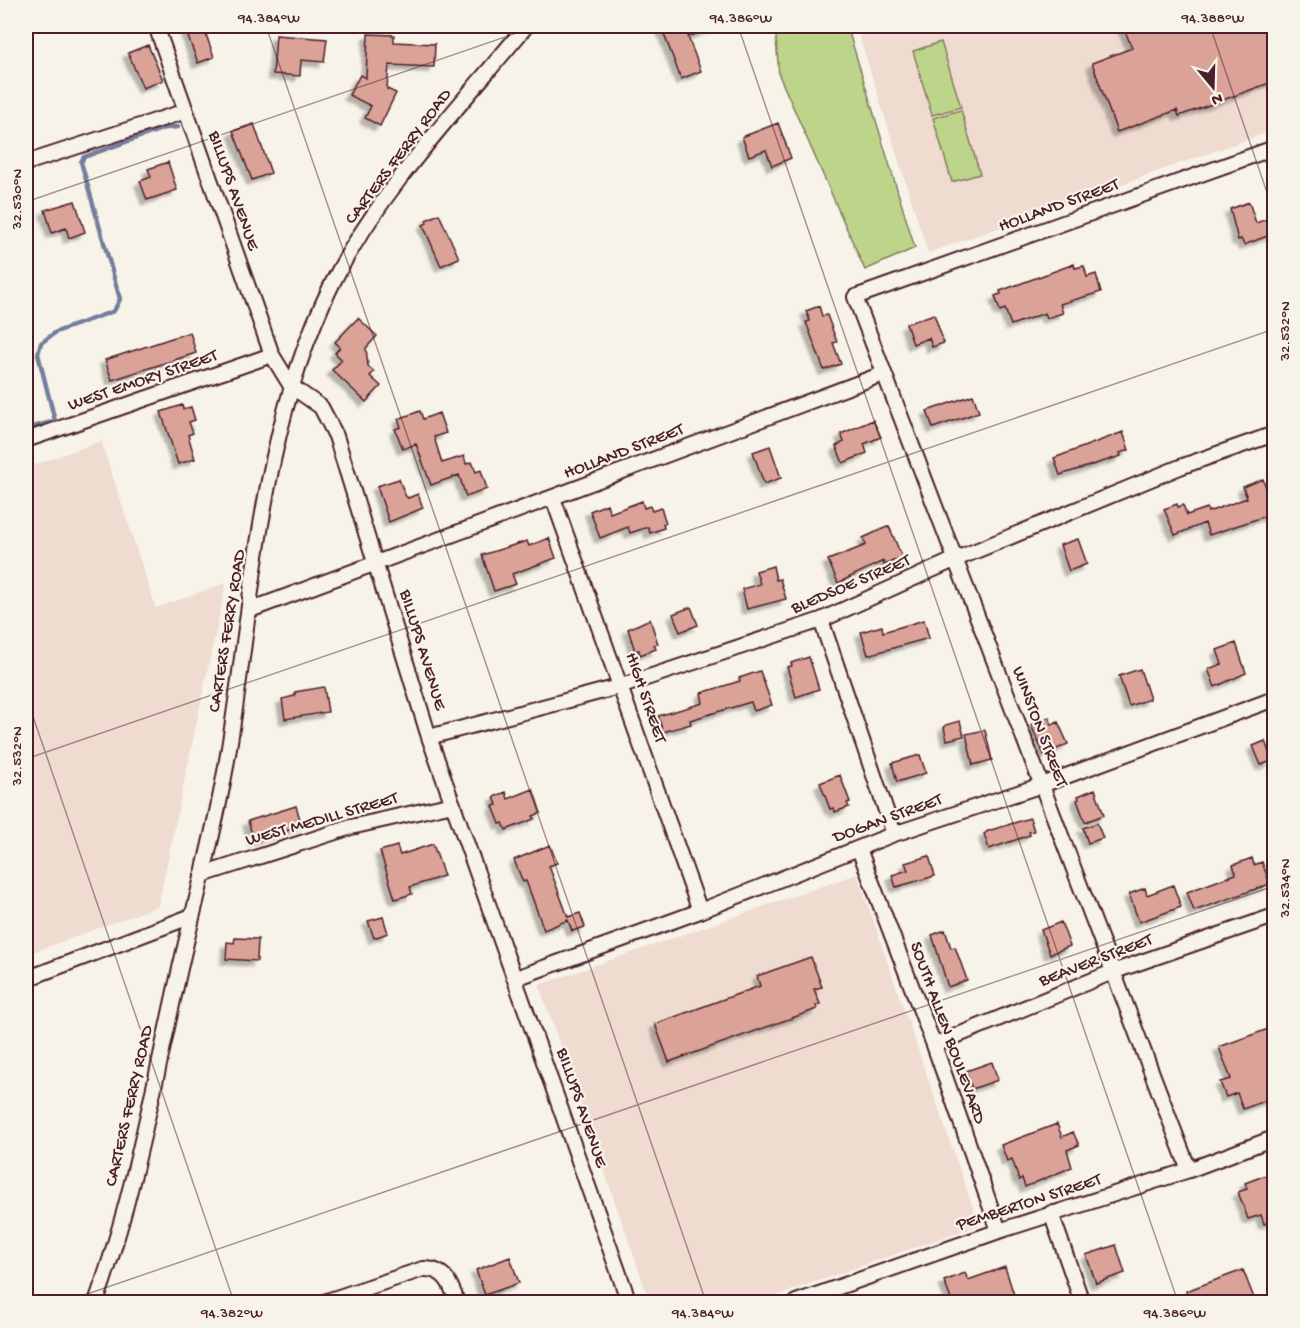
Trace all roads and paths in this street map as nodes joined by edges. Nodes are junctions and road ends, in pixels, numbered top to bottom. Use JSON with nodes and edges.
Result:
{"nodes":[{"id":1,"x":156,"y":26,"type":"edge"},
{"id":2,"x":526,"y":26,"type":"edge"},
{"id":3,"x":186,"y":111,"type":"junction"},
{"id":4,"x":1275,"y":148,"type":"edge"},
{"id":5,"x":26,"y":163,"type":"edge"},
{"id":6,"x":855,"y":297,"type":"joint"},
{"id":7,"x":272,"y":355,"type":"junction"},
{"id":8,"x":883,"y":374,"type":"junction"},
{"id":9,"x":291,"y":386,"type":"junction"},
{"id":10,"x":1275,"y":434,"type":"edge"},
{"id":11,"x":26,"y":440,"type":"edge"},
{"id":12,"x":554,"y":498,"type":"junction"},
{"id":13,"x":956,"y":559,"type":"junction"},
{"id":14,"x":377,"y":562,"type":"junction"},
{"id":15,"x":250,"y":610,"type":"junction"},
{"id":16,"x":821,"y":620,"type":"junction"},
{"id":17,"x":622,"y":686,"type":"junction"},
{"id":18,"x":1275,"y":699,"type":"edge"},
{"id":19,"x":429,"y":737,"type":"junction"},
{"id":20,"x":1042,"y":785,"type":"junction"},
{"id":21,"x":453,"y":804,"type":"junction"},
{"id":22,"x":894,"y":834,"type":"junction"},
{"id":23,"x":859,"y":849,"type":"junction"},
{"id":24,"x":202,"y":875,"type":"junction"},
{"id":25,"x":700,"y":911,"type":"junction"},
{"id":26,"x":192,"y":916,"type":"junction"},
{"id":27,"x":1275,"y":916,"type":"edge"},
{"id":28,"x":1114,"y":971,"type":"junction"},
{"id":29,"x":516,"y":978,"type":"junction"},
{"id":30,"x":26,"y":979,"type":"edge"},
{"id":31,"x":934,"y":1045,"type":"junction"},
{"id":32,"x":1275,"y":1138,"type":"edge"},
{"id":33,"x":1189,"y":1170,"type":"junction"},
{"id":34,"x":1051,"y":1213,"type":"junction"},
{"id":35,"x":999,"y":1231,"type":"junction"},
{"id":36,"x":96,"y":1302,"type":"edge"},
{"id":37,"x":324,"y":1302,"type":"edge"},
{"id":38,"x":457,"y":1302,"type":"edge"},
{"id":39,"x":629,"y":1302,"type":"edge"},
{"id":40,"x":796,"y":1302,"type":"edge"},
{"id":41,"x":1082,"y":1302,"type":"edge"}],
"edges":[{"from":1,"to":3,"type":"street","name":"BILLUPS AVENUE"},
{"from":2,"to":9,"type":"street","name":"CARTERS FERRY ROAD"},
{"from":3,"to":5,"type":"street"},
{"from":3,"to":7,"type":"street","name":"BILLUPS AVENUE"},
{"from":4,"to":6,"type":"street","name":"HOLLAND STREET"},
{"from":6,"to":8,"type":"street","name":"WINSTON STREET"},
{"from":7,"to":9,"type":"street","name":"BILLUPS AVENUE"},
{"from":7,"to":11,"type":"street","name":"WEST EMORY STREET"},
{"from":8,"to":12,"type":"street","name":"HOLLAND STREET"},
{"from":8,"to":13,"type":"street","name":"WINSTON STREET"},
{"from":9,"to":14,"type":"street","name":"BILLUPS AVENUE"},
{"from":9,"to":15,"type":"street","name":"CARTERS FERRY ROAD"},
{"from":10,"to":13,"type":"street","name":"BLEDSOE STREET"},
{"from":12,"to":14,"type":"street","name":"HOLLAND STREET"},
{"from":12,"to":17,"type":"street","name":"HIGH STREET"},
{"from":13,"to":16,"type":"street","name":"BLEDSOE STREET"},
{"from":13,"to":20,"type":"street","name":"WINSTON STREET"},
{"from":14,"to":15,"type":"street","name":"HOLLAND STREET"},
{"from":14,"to":19,"type":"street","name":"BILLUPS AVENUE"},
{"from":15,"to":24,"type":"street","name":"CARTERS FERRY ROAD"},
{"from":16,"to":17,"type":"street","name":"BLEDSOE STREET"},
{"from":16,"to":22,"type":"street"},
{"from":17,"to":19,"type":"street","name":"BLEDSOE STREET"},
{"from":17,"to":25,"type":"street","name":"HIGH STREET"},
{"from":18,"to":20,"type":"street","name":"DOGAN STREET"},
{"from":19,"to":21,"type":"street","name":"BILLUPS AVENUE"},
{"from":20,"to":22,"type":"street","name":"DOGAN STREET"},
{"from":20,"to":28,"type":"street","name":"WINSTON STREET"},
{"from":21,"to":24,"type":"street","name":"WEST MEDILL STREET"},
{"from":21,"to":29,"type":"street","name":"BILLUPS AVENUE"},
{"from":22,"to":23,"type":"street","name":"DOGAN STREET"},
{"from":23,"to":25,"type":"street","name":"DOGAN STREET"},
{"from":23,"to":31,"type":"street","name":"SOUTH ALLEN BOULEVARD"},
{"from":24,"to":26,"type":"street","name":"CARTERS FERRY ROAD"},
{"from":25,"to":29,"type":"street","name":"DOGAN STREET"},
{"from":26,"to":30,"type":"street"},
{"from":26,"to":36,"type":"street","name":"CARTERS FERRY ROAD"},
{"from":27,"to":28,"type":"street","name":"BEAVER STREET"},
{"from":28,"to":31,"type":"street","name":"BEAVER STREET"},
{"from":28,"to":33,"type":"street","name":"WINSTON STREET"},
{"from":29,"to":39,"type":"street","name":"BILLUPS AVENUE"},
{"from":31,"to":35,"type":"street","name":"SOUTH ALLEN BOULEVARD"},
{"from":32,"to":33,"type":"street","name":"PEMBERTON STREET"},
{"from":33,"to":34,"type":"street","name":"PEMBERTON STREET"},
{"from":34,"to":35,"type":"street","name":"PEMBERTON STREET"},
{"from":34,"to":41,"type":"street"},
{"from":35,"to":40,"type":"street","name":"PEMBERTON STREET"},
{"from":37,"to":38,"type":"street"}]}
